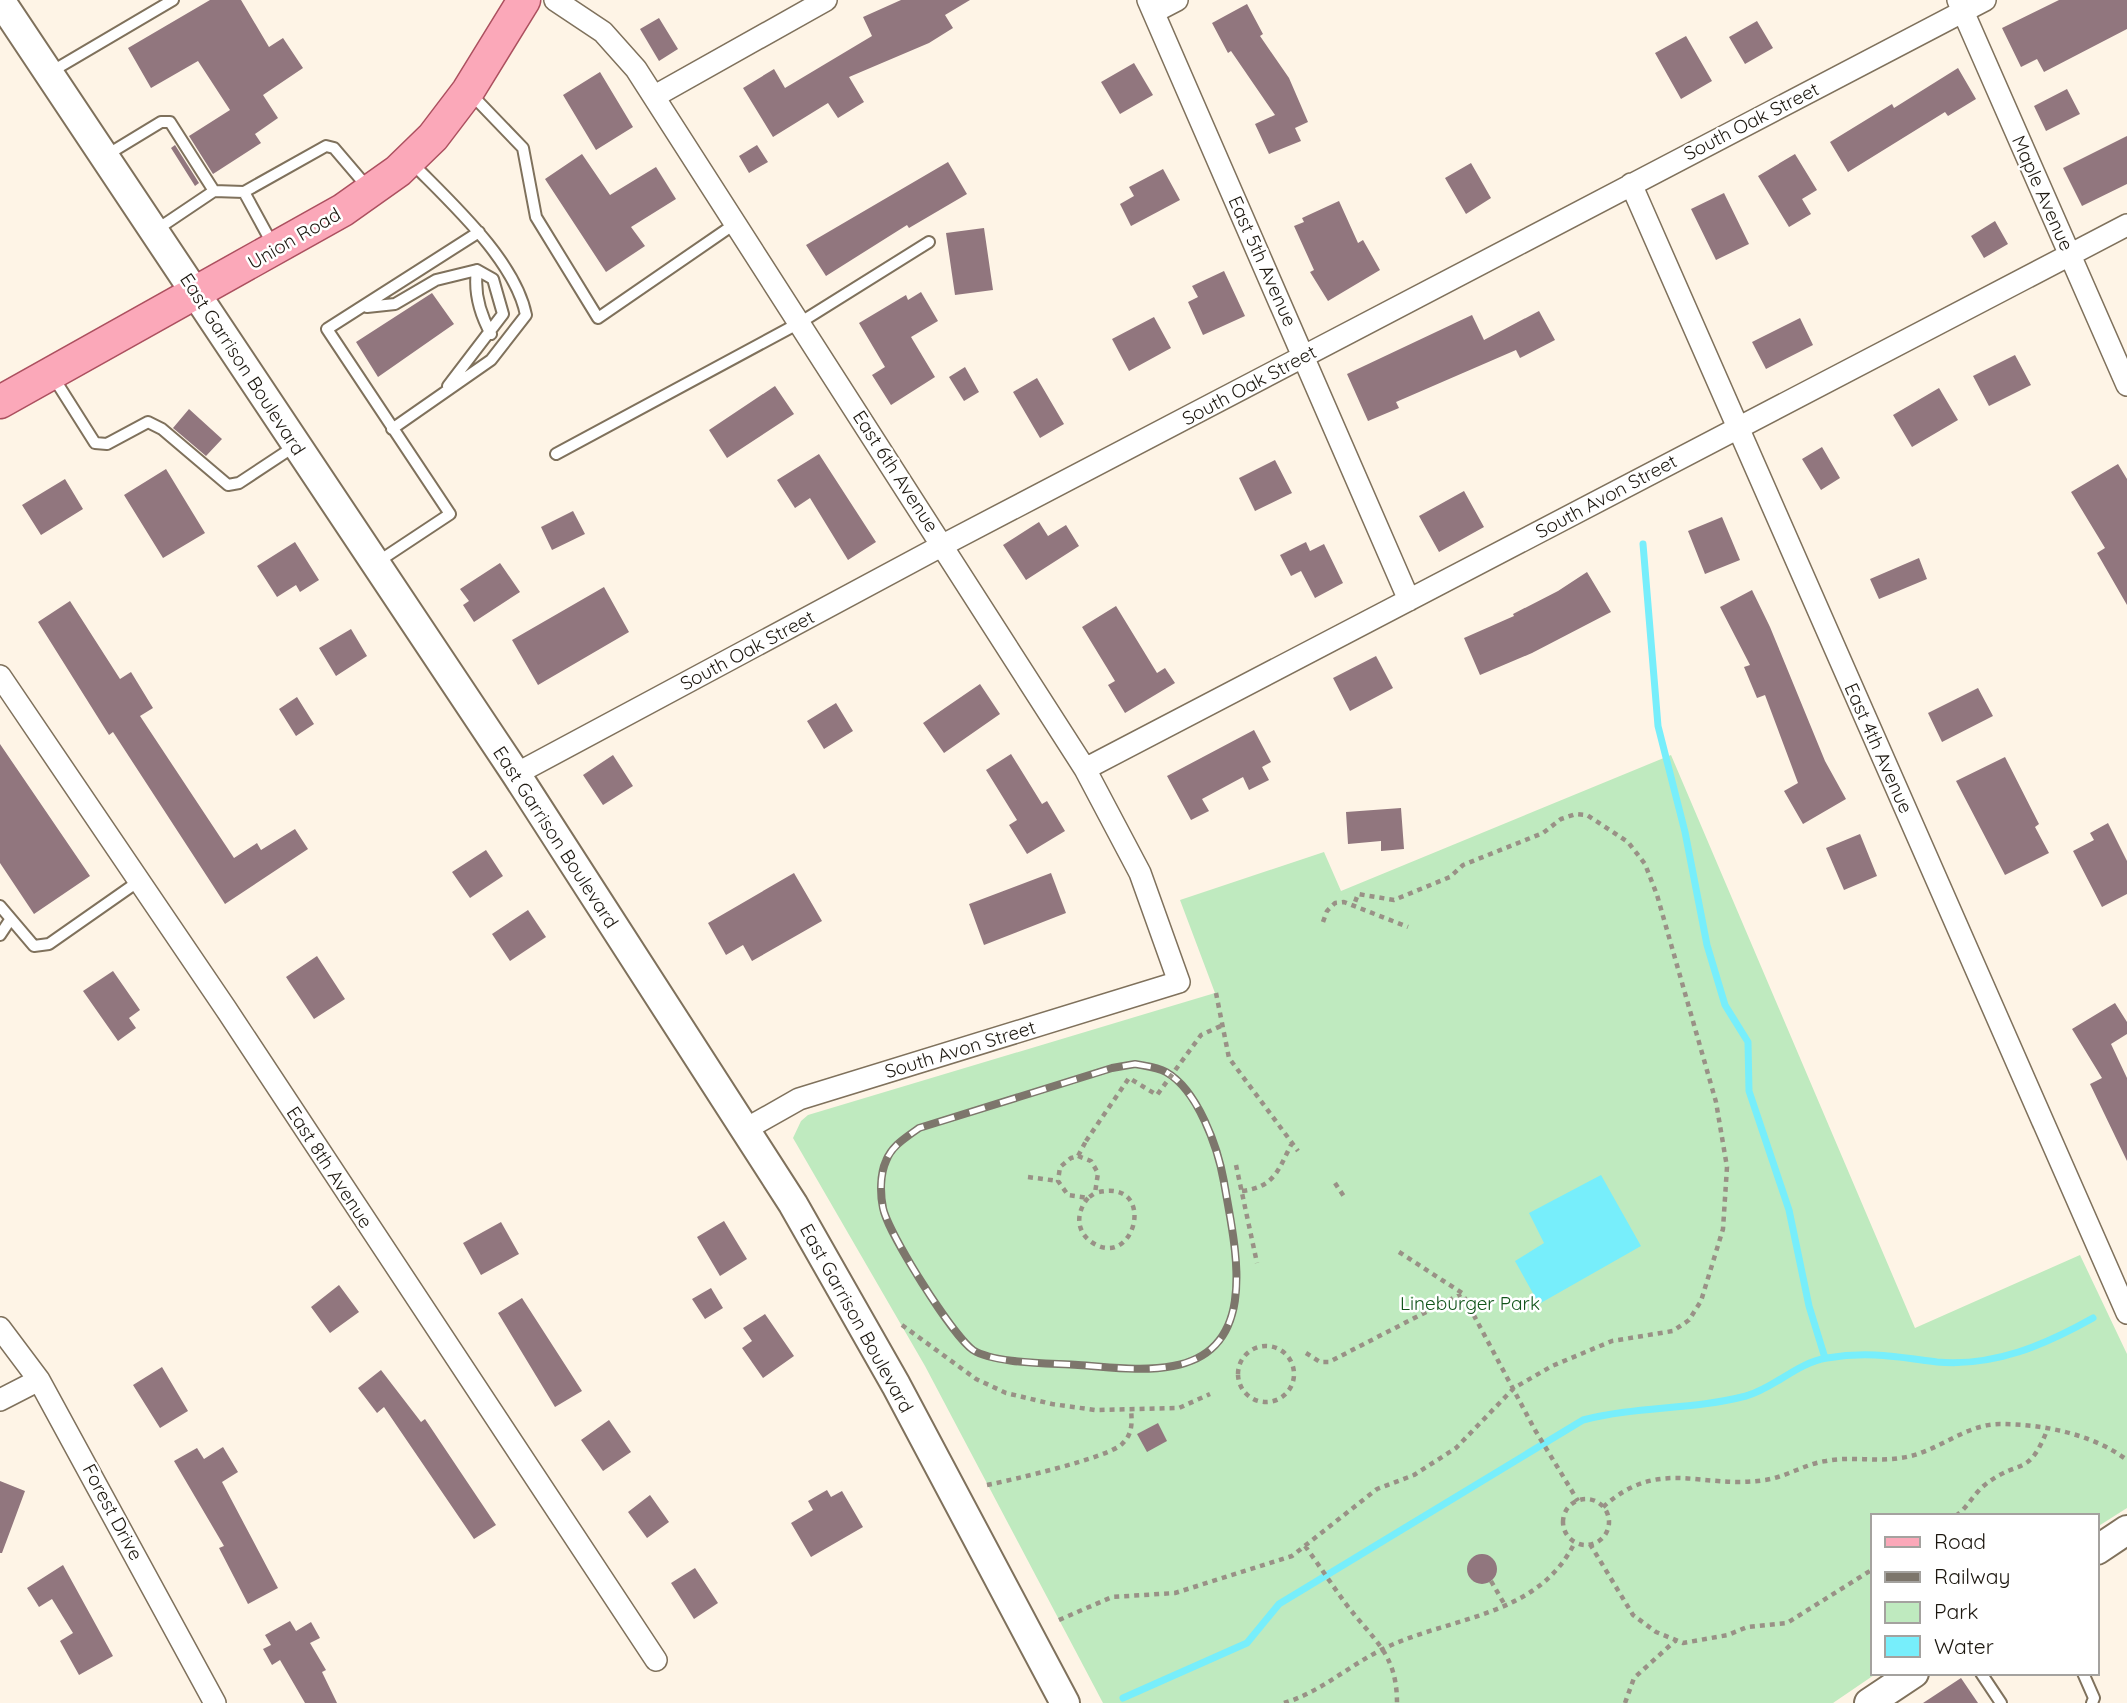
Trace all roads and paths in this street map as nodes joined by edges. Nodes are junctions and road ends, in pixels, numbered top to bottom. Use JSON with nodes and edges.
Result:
{"nodes":[{"id":1,"x":1,"y":0,"type":"edge"},
{"id":2,"x":173,"y":0,"type":"edge"},
{"id":3,"x":524,"y":0,"type":"edge"},
{"id":4,"x":555,"y":0,"type":"edge"},
{"id":5,"x":825,"y":0,"type":"edge"},
{"id":6,"x":1177,"y":0,"type":"edge"},
{"id":7,"x":1984,"y":0,"type":"edge"},
{"id":8,"x":1151,"y":6,"type":"edge"},
{"id":9,"x":1961,"y":6,"type":"edge"},
{"id":10,"x":49,"y":73,"type":"junction"},
{"id":11,"x":468,"y":91,"type":"junction"},
{"id":12,"x":655,"y":96,"type":"junction"},
{"id":13,"x":105,"y":156,"type":"junction"},
{"id":14,"x":409,"y":160,"type":"junction"},
{"id":15,"x":1631,"y":184,"type":"junction"},
{"id":16,"x":214,"y":191,"type":"junction"},
{"id":17,"x":371,"y":191,"type":"junction"},
{"id":18,"x":244,"y":192,"type":"junction"},
{"id":19,"x":736,"y":223,"type":"junction"},
{"id":20,"x":2127,"y":225,"type":"edge"},
{"id":21,"x":155,"y":231,"type":"junction"},
{"id":22,"x":479,"y":232,"type":"junction"},
{"id":23,"x":929,"y":242,"type":"dead end"},
{"id":24,"x":275,"y":249,"type":"junction"},
{"id":25,"x":2070,"y":254,"type":"junction"},
{"id":26,"x":477,"y":270,"type":"junction"},
{"id":27,"x":197,"y":294,"type":"junction"},
{"id":28,"x":364,"y":307,"type":"junction"},
{"id":29,"x":801,"y":323,"type":"junction"},
{"id":30,"x":491,"y":334,"type":"junction"},
{"id":31,"x":1305,"y":356,"type":"junction"},
{"id":32,"x":51,"y":373,"type":"junction"},
{"id":33,"x":2127,"y":385,"type":"edge"},
{"id":34,"x":445,"y":392,"type":"junction"},
{"id":35,"x":0,"y":402,"type":"edge"},
{"id":36,"x":1738,"y":427,"type":"junction"},
{"id":37,"x":392,"y":429,"type":"junction"},
{"id":38,"x":297,"y":445,"type":"junction"},
{"id":39,"x":556,"y":454,"type":"dead end"},
{"id":40,"x":943,"y":545,"type":"junction"},
{"id":41,"x":376,"y":564,"type":"junction"},
{"id":42,"x":1409,"y":600,"type":"junction"},
{"id":43,"x":0,"y":677,"type":"edge"},
{"id":44,"x":1085,"y":769,"type":"junction"},
{"id":45,"x":516,"y":774,"type":"junction"},
{"id":46,"x":139,"y":881,"type":"junction"},
{"id":47,"x":1353,"y":905,"type":"junction"},
{"id":48,"x":0,"y":906,"type":"edge"},
{"id":49,"x":10,"y":920,"type":"junction"},
{"id":50,"x":1323,"y":922,"type":"dead end"},
{"id":51,"x":1408,"y":927,"type":"dead end"},
{"id":52,"x":0,"y":935,"type":"edge"},
{"id":53,"x":1179,"y":982,"type":"joint"},
{"id":54,"x":1216,"y":993,"type":"dead end"},
{"id":55,"x":1223,"y":1025,"type":"junction"},
{"id":56,"x":746,"y":1129,"type":"junction"},
{"id":57,"x":1292,"y":1143,"type":"junction"},
{"id":58,"x":1298,"y":1151,"type":"dead end"},
{"id":59,"x":1078,"y":1156,"type":"junction"},
{"id":60,"x":1236,"y":1165,"type":"dead end"},
{"id":61,"x":1028,"y":1177,"type":"dead end"},
{"id":62,"x":1058,"y":1181,"type":"junction"},
{"id":63,"x":1335,"y":1183,"type":"dead end"},
{"id":64,"x":1242,"y":1191,"type":"junction"},
{"id":65,"x":1095,"y":1193,"type":"junction"},
{"id":66,"x":1088,"y":1198,"type":"junction"},
{"id":67,"x":1345,"y":1198,"type":"dead end"},
{"id":68,"x":1399,"y":1252,"type":"dead end"},
{"id":69,"x":1257,"y":1263,"type":"dead end"},
{"id":70,"x":1462,"y":1293,"type":"junction"},
{"id":71,"x":2127,"y":1313,"type":"edge"},
{"id":72,"x":902,"y":1325,"type":"dead end"},
{"id":73,"x":0,"y":1328,"type":"edge"},
{"id":74,"x":1306,"y":1353,"type":"dead end"},
{"id":75,"x":1290,"y":1359,"type":"joint"},
{"id":76,"x":39,"y":1380,"type":"junction"},
{"id":77,"x":1514,"y":1388,"type":"junction"},
{"id":78,"x":1210,"y":1394,"type":"dead end"},
{"id":79,"x":0,"y":1400,"type":"edge"},
{"id":80,"x":1131,"y":1409,"type":"junction"},
{"id":81,"x":2048,"y":1428,"type":"junction"},
{"id":82,"x":2127,"y":1460,"type":"edge"},
{"id":83,"x":987,"y":1485,"type":"dead end"},
{"id":84,"x":1578,"y":1501,"type":"junction"},
{"id":85,"x":1603,"y":1507,"type":"junction"},
{"id":86,"x":1958,"y":1514,"type":"edge"},
{"id":87,"x":2127,"y":1530,"type":"edge"},
{"id":88,"x":1574,"y":1542,"type":"junction"},
{"id":89,"x":1590,"y":1544,"type":"junction"},
{"id":90,"x":1306,"y":1546,"type":"junction"},
{"id":91,"x":2099,"y":1549,"type":"edge"},
{"id":92,"x":1871,"y":1570,"type":"edge"},
{"id":93,"x":1491,"y":1581,"type":"dead end"},
{"id":94,"x":1506,"y":1607,"type":"junction"},
{"id":95,"x":1059,"y":1620,"type":"dead end"},
{"id":96,"x":1676,"y":1640,"type":"junction"},
{"id":97,"x":1384,"y":1648,"type":"junction"},
{"id":98,"x":656,"y":1660,"type":"dead end"},
{"id":99,"x":1911,"y":1675,"type":"edge"},
{"id":100,"x":1982,"y":1675,"type":"edge"},
{"id":101,"x":2084,"y":1675,"type":"edge"},
{"id":102,"x":215,"y":1703,"type":"edge"},
{"id":103,"x":1065,"y":1703,"type":"edge"},
{"id":104,"x":1284,"y":1703,"type":"edge"},
{"id":105,"x":1397,"y":1703,"type":"edge"},
{"id":106,"x":1625,"y":1703,"type":"edge"},
{"id":107,"x":1870,"y":1703,"type":"edge"},
{"id":108,"x":2001,"y":1703,"type":"edge"},
{"id":109,"x":2092,"y":1703,"type":"edge"}],
"edges":[{"from":1,"to":10,"type":"main road","name":"East Garrison Boulevard"},
{"from":2,"to":10,"type":"lane"},
{"from":3,"to":11,"type":"main road","name":"Union Road"},
{"from":4,"to":12,"type":"street","name":"East 6th Avenue"},
{"from":5,"to":12,"type":"street"},
{"from":6,"to":8,"type":"street"},
{"from":7,"to":9,"type":"street","name":"South Oak Street"},
{"from":8,"to":31,"type":"street","name":"East 5th Avenue"},
{"from":9,"to":15,"type":"street","name":"South Oak Street"},
{"from":9,"to":25,"type":"street","name":"Maple Avenue"},
{"from":10,"to":13,"type":"main road","name":"East Garrison Boulevard"},
{"from":11,"to":14,"type":"main road","name":"Union Road"},
{"from":11,"to":19,"type":"lane"},
{"from":12,"to":19,"type":"street","name":"East 6th Avenue"},
{"from":13,"to":16,"type":"lane"},
{"from":13,"to":21,"type":"main road","name":"East Garrison Boulevard"},
{"from":14,"to":17,"type":"main road","name":"Union Road"},
{"from":14,"to":22,"type":"lane"},
{"from":15,"to":31,"type":"street","name":"South Oak Street"},
{"from":15,"to":36,"type":"street","name":"East 4th Avenue"},
{"from":16,"to":18,"type":"lane"},
{"from":16,"to":21,"type":"lane"},
{"from":17,"to":18,"type":"lane"},
{"from":17,"to":24,"type":"main road","name":"Union Road"},
{"from":18,"to":24,"type":"lane"},
{"from":19,"to":29,"type":"street","name":"East 6th Avenue"},
{"from":20,"to":25,"type":"street","name":"South Avon Street"},
{"from":21,"to":27,"type":"main road","name":"East Garrison Boulevard"},
{"from":22,"to":28,"type":"lane"},
{"from":22,"to":34,"type":"lane"},
{"from":23,"to":29,"type":"lane"},
{"from":24,"to":27,"type":"main road","name":"Union Road"},
{"from":25,"to":33,"type":"street","name":"Maple Avenue"},
{"from":25,"to":36,"type":"street","name":"South Avon Street"},
{"from":26,"to":28,"type":"lane"},
{"from":26,"to":30,"type":"lane"},
{"from":26,"to":30,"type":"lane"},
{"from":27,"to":32,"type":"main road","name":"Union Road"},
{"from":27,"to":38,"type":"main road","name":"East Garrison Boulevard"},
{"from":28,"to":37,"type":"lane"},
{"from":29,"to":39,"type":"lane"},
{"from":29,"to":40,"type":"street","name":"East 6th Avenue"},
{"from":30,"to":34,"type":"lane"},
{"from":31,"to":40,"type":"street","name":"South Oak Street"},
{"from":31,"to":42,"type":"street","name":"East 5th Avenue"},
{"from":32,"to":35,"type":"main road","name":"Union Road"},
{"from":32,"to":38,"type":"lane"},
{"from":34,"to":37,"type":"lane"},
{"from":36,"to":42,"type":"street","name":"South Avon Street"},
{"from":36,"to":71,"type":"street","name":"East 4th Avenue"},
{"from":37,"to":41,"type":"lane"},
{"from":38,"to":41,"type":"main road","name":"East Garrison Boulevard"},
{"from":40,"to":44,"type":"street","name":"East 6th Avenue"},
{"from":40,"to":45,"type":"street","name":"South Oak Street"},
{"from":41,"to":45,"type":"main road","name":"East Garrison Boulevard"},
{"from":42,"to":44,"type":"street","name":"South Avon Street"},
{"from":43,"to":46,"type":"street","name":"East 8th Avenue"},
{"from":44,"to":53,"type":"street","name":"East 6th Avenue"},
{"from":45,"to":56,"type":"main road","name":"East Garrison Boulevard"},
{"from":46,"to":49,"type":"lane"},
{"from":46,"to":98,"type":"street","name":"East 8th Avenue"},
{"from":47,"to":50,"type":"path"},
{"from":47,"to":51,"type":"path"},
{"from":47,"to":77,"type":"path"},
{"from":48,"to":49,"type":"lane"},
{"from":49,"to":52,"type":"lane"},
{"from":53,"to":56,"type":"street","name":"South Avon Street"},
{"from":54,"to":55,"type":"path"},
{"from":55,"to":57,"type":"path"},
{"from":55,"to":59,"type":"path","bridge":true},
{"from":56,"to":103,"type":"main road","name":"East Garrison Boulevard"},
{"from":57,"to":58,"type":"path"},
{"from":57,"to":64,"type":"path"},
{"from":59,"to":62,"type":"path"},
{"from":59,"to":65,"type":"path"},
{"from":60,"to":64,"type":"path"},
{"from":61,"to":62,"type":"path"},
{"from":62,"to":66,"type":"path"},
{"from":63,"to":67,"type":"path"},
{"from":64,"to":69,"type":"path"},
{"from":65,"to":66,"type":"path"},
{"from":65,"to":66,"type":"path"},
{"from":68,"to":70,"type":"path"},
{"from":70,"to":74,"type":"path"},
{"from":70,"to":77,"type":"path"},
{"from":72,"to":80,"type":"path"},
{"from":73,"to":76,"type":"street","name":"Forest Drive"},
{"from":75,"to":75,"type":"path"},
{"from":76,"to":79,"type":"street"},
{"from":76,"to":102,"type":"street","name":"Forest Drive"},
{"from":77,"to":84,"type":"path"},
{"from":77,"to":90,"type":"path"},
{"from":78,"to":80,"type":"path"},
{"from":80,"to":83,"type":"path"},
{"from":81,"to":82,"type":"path"},
{"from":81,"to":85,"type":"path"},
{"from":81,"to":86,"type":"path"},
{"from":84,"to":85,"type":"path"},
{"from":84,"to":88,"type":"path"},
{"from":85,"to":89,"type":"path"},
{"from":87,"to":91,"type":"main road"},
{"from":88,"to":89,"type":"path"},
{"from":88,"to":94,"type":"path"},
{"from":89,"to":96,"type":"path"},
{"from":90,"to":95,"type":"path"},
{"from":90,"to":97,"type":"path"},
{"from":92,"to":96,"type":"path"},
{"from":93,"to":94,"type":"path"},
{"from":94,"to":97,"type":"path"},
{"from":96,"to":106,"type":"path"},
{"from":97,"to":104,"type":"path"},
{"from":97,"to":105,"type":"path"},
{"from":99,"to":107,"type":"main road"},
{"from":100,"to":108,"type":"lane"},
{"from":101,"to":109,"type":"lane"}]}
